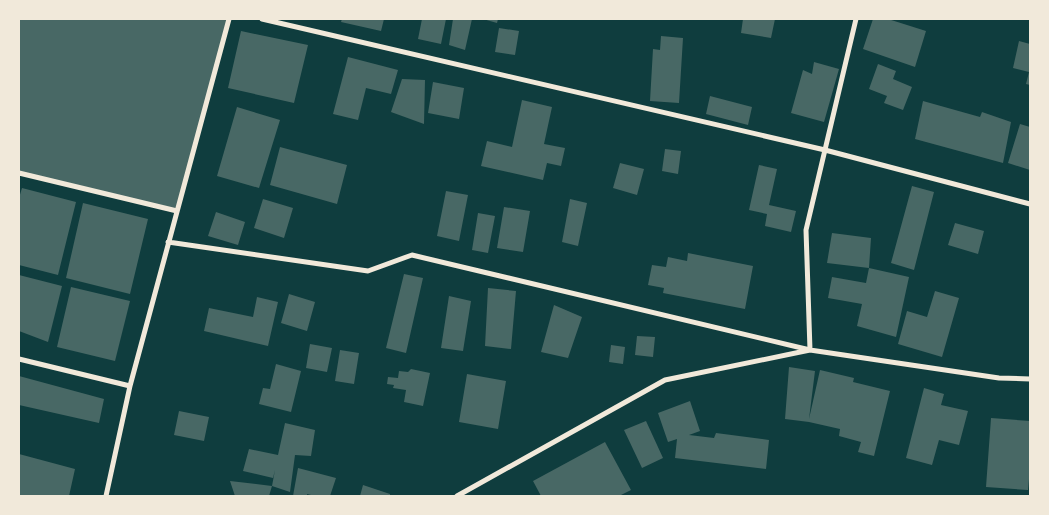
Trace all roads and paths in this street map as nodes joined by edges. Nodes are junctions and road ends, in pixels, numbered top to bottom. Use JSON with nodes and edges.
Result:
{"nodes":[{"id":1,"x":229,"y":19,"type":"edge"},
{"id":2,"x":262,"y":19,"type":"edge"},
{"id":3,"x":856,"y":19,"type":"edge"},
{"id":4,"x":825,"y":150,"type":"junction"},
{"id":5,"x":19,"y":173,"type":"edge"},
{"id":6,"x":1030,"y":204,"type":"edge"},
{"id":7,"x":177,"y":210,"type":"junction"},
{"id":8,"x":168,"y":242,"type":"junction"},
{"id":9,"x":810,"y":350,"type":"junction"},
{"id":10,"x":19,"y":359,"type":"edge"},
{"id":11,"x":1030,"y":379,"type":"edge"},
{"id":12,"x":130,"y":386,"type":"junction"},
{"id":13,"x":106,"y":496,"type":"edge"},
{"id":14,"x":457,"y":496,"type":"edge"}],
"edges":[{"from":1,"to":7,"type":"street"},
{"from":2,"to":4,"type":"street"},
{"from":3,"to":4,"type":"street"},
{"from":4,"to":6,"type":"street"},
{"from":4,"to":9,"type":"street"},
{"from":5,"to":7,"type":"street"},
{"from":7,"to":8,"type":"street"},
{"from":8,"to":9,"type":"street"},
{"from":8,"to":12,"type":"street"},
{"from":9,"to":11,"type":"street"},
{"from":9,"to":14,"type":"street"},
{"from":10,"to":12,"type":"street"},
{"from":12,"to":13,"type":"street"}]}
